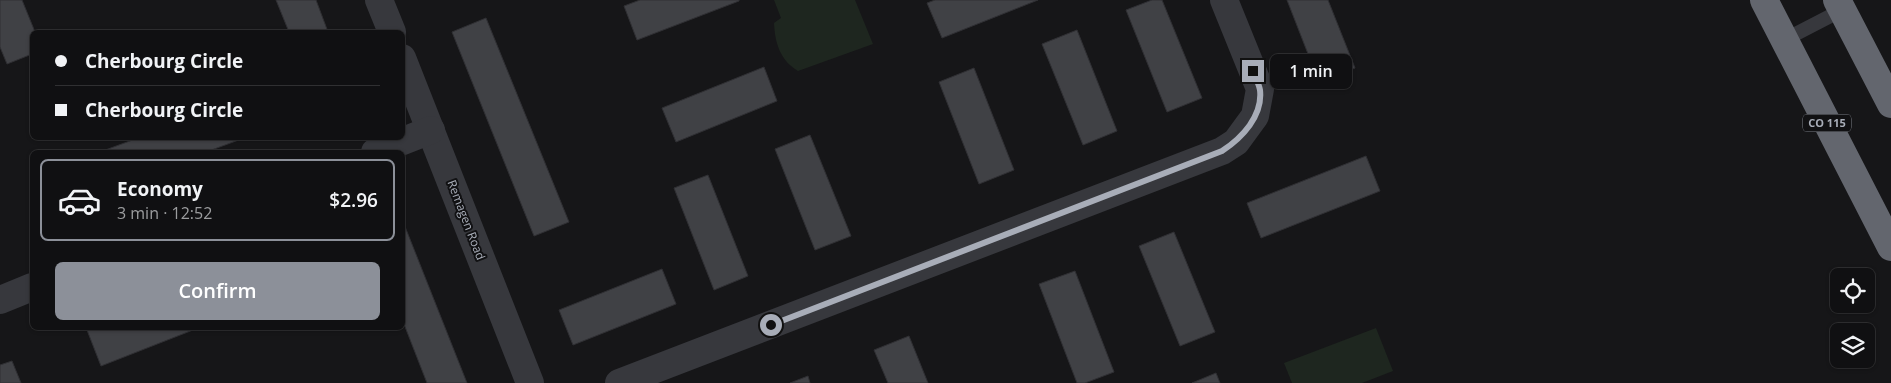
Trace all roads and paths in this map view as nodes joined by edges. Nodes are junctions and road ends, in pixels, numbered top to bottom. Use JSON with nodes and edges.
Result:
{"nodes":[{"id":1,"x":380,"y":0,"type":"edge"},
{"id":2,"x":1224,"y":0,"type":"edge"},
{"id":3,"x":1764,"y":0,"type":"edge"},
{"id":4,"x":1840,"y":5,"type":"edge"},
{"id":5,"x":391,"y":30,"type":"edge"},
{"id":6,"x":1784,"y":40,"type":"junction"},
{"id":7,"x":405,"y":65,"type":"edge"},
{"id":8,"x":1891,"y":104,"type":"edge"},
{"id":9,"x":431,"y":130,"type":"junction"},
{"id":10,"x":380,"y":150,"type":"edge"},
{"id":11,"x":1891,"y":247,"type":"edge"},
{"id":12,"x":30,"y":288,"type":"edge"},
{"id":13,"x":0,"y":300,"type":"edge"},
{"id":14,"x":530,"y":383,"type":"edge"},
{"id":15,"x":619,"y":383,"type":"edge"}],
"edges":[{"from":1,"to":5,"type":"street"},
{"from":2,"to":15,"type":"street"},
{"from":3,"to":6,"type":"highway","number":"CO 115"},
{"from":4,"to":6,"type":"lane"},
{"from":4,"to":8,"type":"highway"},
{"from":6,"to":11,"type":"highway","number":"CO 115"},
{"from":7,"to":9,"type":"street","name":"Remagen Road"},
{"from":9,"to":10,"type":"street"},
{"from":9,"to":14,"type":"street","name":"Remagen Road"},
{"from":12,"to":13,"type":"street"}]}
